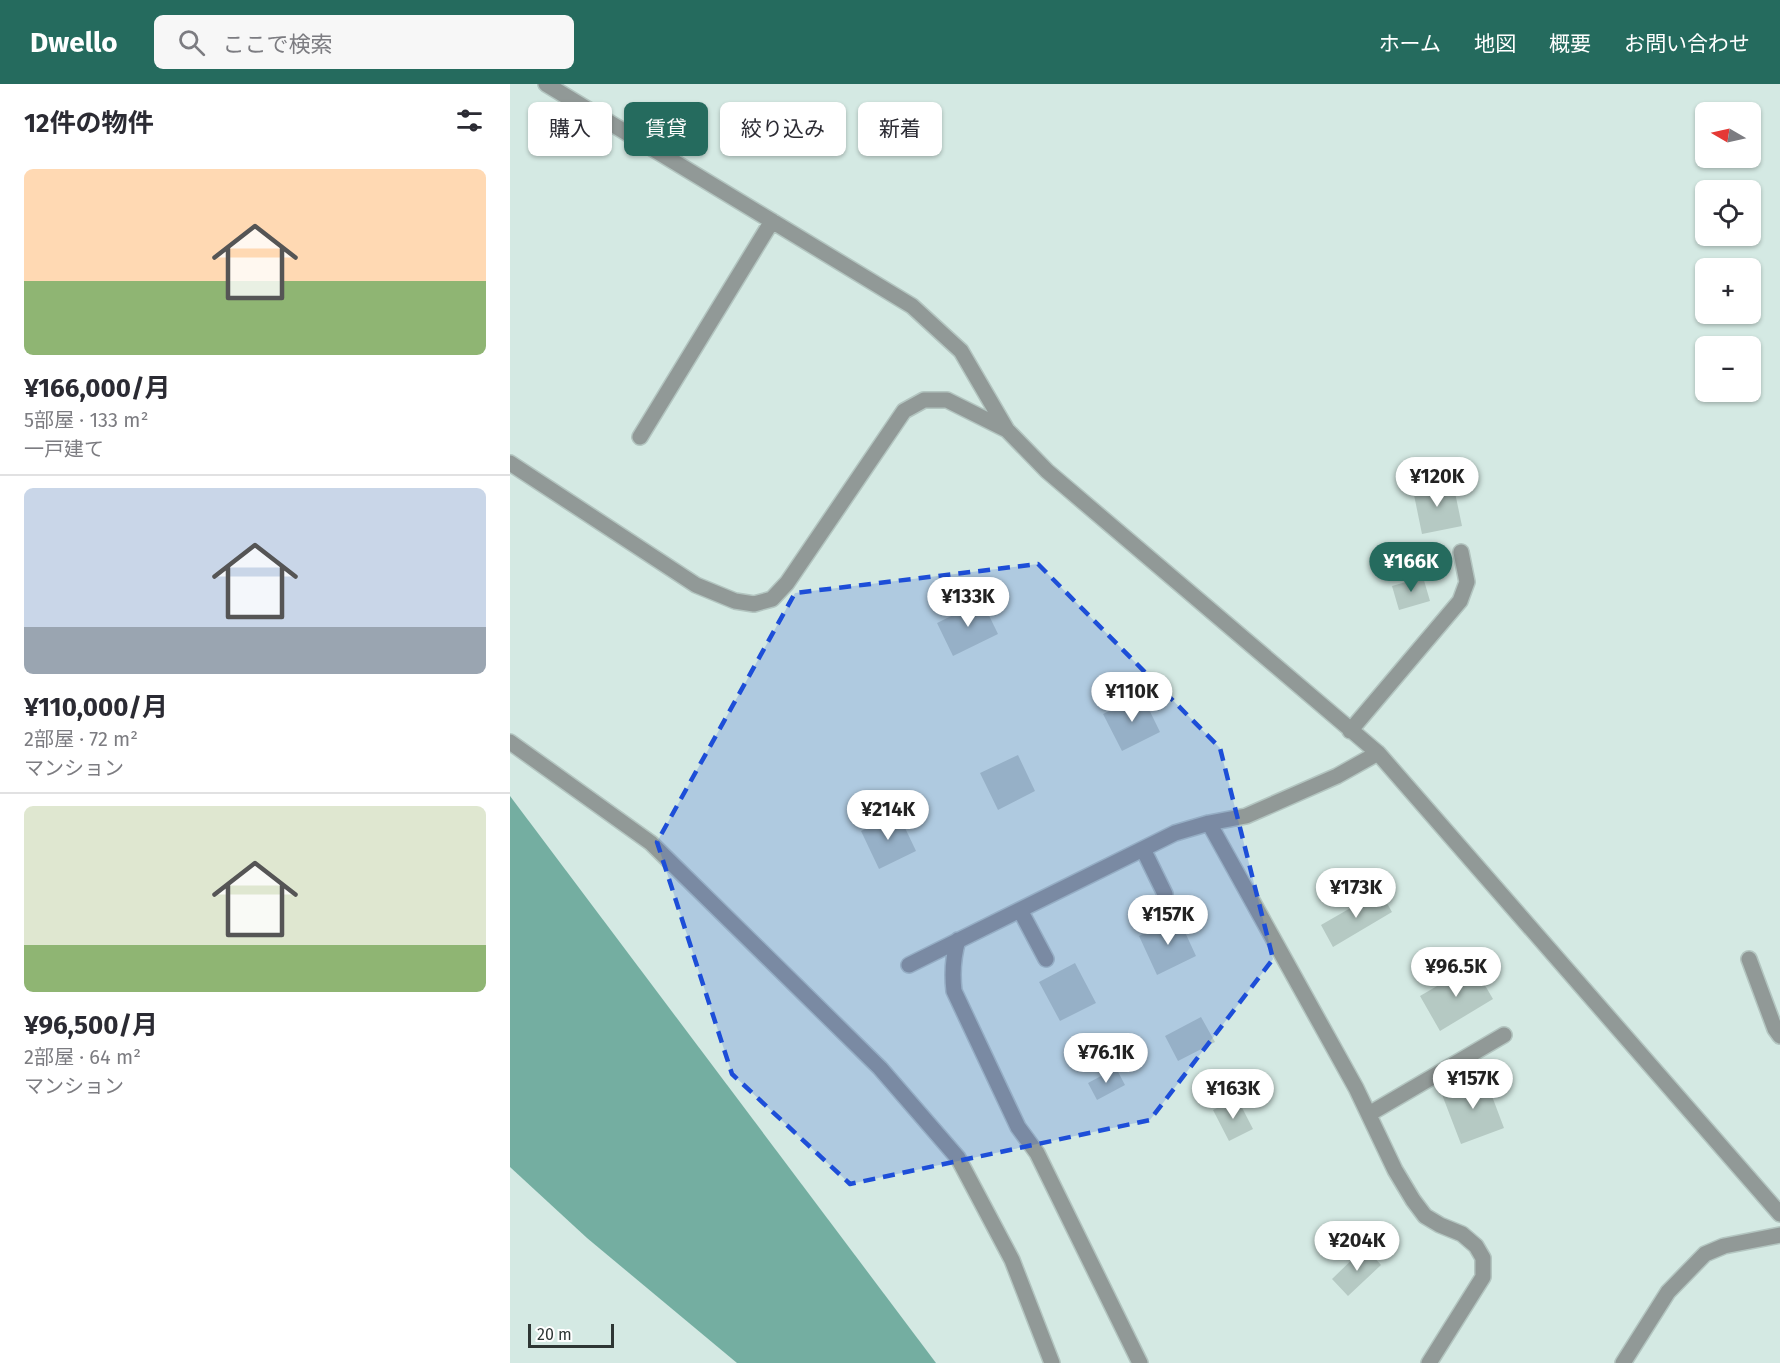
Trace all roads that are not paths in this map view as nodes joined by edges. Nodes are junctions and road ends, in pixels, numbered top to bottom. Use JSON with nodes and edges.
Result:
{"nodes":[{"id":1,"x":546,"y":84,"type":"edge"},
{"id":2,"x":772,"y":221,"type":"junction"},
{"id":3,"x":1007,"y":430,"type":"junction"},
{"id":4,"x":640,"y":436,"type":"dead end"},
{"id":5,"x":510,"y":463,"type":"edge"},
{"id":6,"x":1461,"y":552,"type":"dead end"},
{"id":7,"x":1350,"y":731,"type":"junction"},
{"id":8,"x":510,"y":742,"type":"edge"},
{"id":9,"x":1378,"y":753,"type":"junction"},
{"id":10,"x":1209,"y":823,"type":"junction"},
{"id":11,"x":1143,"y":849,"type":"junction"},
{"id":12,"x":1165,"y":894,"type":"dead end"},
{"id":13,"x":1020,"y":910,"type":"junction"},
{"id":14,"x":958,"y":940,"type":"junction"},
{"id":15,"x":1749,"y":959,"type":"dead end"},
{"id":16,"x":1046,"y":960,"type":"dead end"},
{"id":17,"x":909,"y":965,"type":"dead end"},
{"id":18,"x":1504,"y":1035,"type":"dead end"},
{"id":19,"x":1780,"y":1036,"type":"edge"},
{"id":20,"x":1369,"y":1114,"type":"junction"},
{"id":21,"x":1780,"y":1214,"type":"edge"},
{"id":22,"x":1780,"y":1235,"type":"edge"},
{"id":23,"x":1052,"y":1363,"type":"edge"},
{"id":24,"x":1140,"y":1363,"type":"edge"},
{"id":25,"x":1429,"y":1363,"type":"edge"},
{"id":26,"x":1623,"y":1363,"type":"edge"}],
"edges":[{"from":1,"to":2,"type":"lane"},
{"from":2,"to":3,"type":"lane"},
{"from":2,"to":4,"type":"lane"},
{"from":3,"to":5,"type":"lane"},
{"from":3,"to":7,"type":"lane"},
{"from":6,"to":7,"type":"lane"},
{"from":7,"to":9,"type":"lane"},
{"from":8,"to":23,"type":"lane"},
{"from":9,"to":10,"type":"lane"},
{"from":9,"to":21,"type":"lane"},
{"from":10,"to":11,"type":"lane"},
{"from":10,"to":20,"type":"lane"},
{"from":11,"to":12,"type":"lane"},
{"from":11,"to":13,"type":"lane"},
{"from":13,"to":14,"type":"lane"},
{"from":13,"to":16,"type":"lane"},
{"from":14,"to":17,"type":"lane"},
{"from":14,"to":24,"type":"lane"},
{"from":15,"to":19,"type":"lane"},
{"from":18,"to":20,"type":"lane"},
{"from":20,"to":25,"type":"lane"},
{"from":22,"to":26,"type":"lane"}]}
